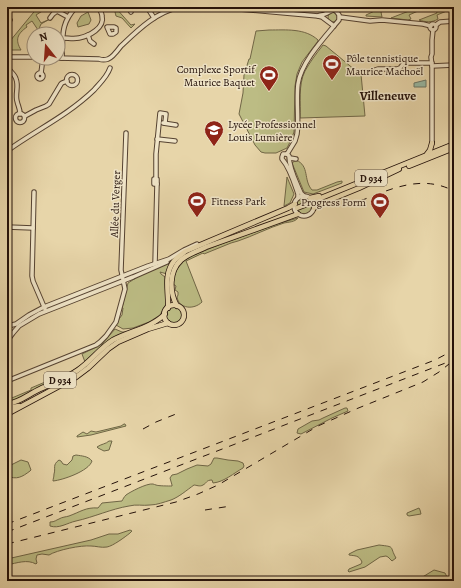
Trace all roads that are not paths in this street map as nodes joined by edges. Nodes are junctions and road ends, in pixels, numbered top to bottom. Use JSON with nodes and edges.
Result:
{"nodes":[{"id":1,"x":76,"y":7,"type":"edge"},
{"id":2,"x":98,"y":7,"type":"edge"},
{"id":3,"x":128,"y":7,"type":"edge"},
{"id":4,"x":147,"y":7,"type":"edge"},
{"id":5,"x":180,"y":7,"type":"edge"},
{"id":6,"x":216,"y":7,"type":"edge"},
{"id":7,"x":264,"y":7,"type":"edge"},
{"id":8,"x":246,"y":8,"type":"edge"},
{"id":9,"x":267,"y":9,"type":"edge"},
{"id":10,"x":336,"y":9,"type":"edge"},
{"id":11,"x":328,"y":10,"type":"edge"},
{"id":12,"x":258,"y":11,"type":"junction"},
{"id":13,"x":131,"y":12,"type":"dead end"},
{"id":14,"x":318,"y":16,"type":"junction"},
{"id":15,"x":68,"y":17,"type":"junction"},
{"id":16,"x":340,"y":17,"type":"junction"},
{"id":17,"x":50,"y":18,"type":"dead end"},
{"id":18,"x":154,"y":18,"type":"junction"},
{"id":19,"x":454,"y":20,"type":"edge"},
{"id":20,"x":328,"y":22,"type":"junction"},
{"id":21,"x":338,"y":22,"type":"junction"},
{"id":22,"x":101,"y":24,"type":"junction"},
{"id":23,"x":436,"y":25,"type":"junction"},
{"id":24,"x":64,"y":26,"type":"edge"},
{"id":25,"x":334,"y":26,"type":"junction"},
{"id":26,"x":431,"y":26,"type":"junction"},
{"id":27,"x":106,"y":27,"type":"dead end"},
{"id":28,"x":433,"y":30,"type":"junction"},
{"id":29,"x":88,"y":35,"type":"junction"},
{"id":30,"x":66,"y":39,"type":"edge"},
{"id":31,"x":94,"y":44,"type":"dead end"},
{"id":32,"x":26,"y":57,"type":"edge"},
{"id":33,"x":7,"y":58,"type":"edge"},
{"id":34,"x":66,"y":58,"type":"edge"},
{"id":35,"x":432,"y":64,"type":"junction"},
{"id":36,"x":454,"y":65,"type":"edge"},
{"id":37,"x":7,"y":66,"type":"edge"},
{"id":38,"x":43,"y":66,"type":"edge"},
{"id":39,"x":110,"y":68,"type":"dead end"},
{"id":40,"x":372,"y":71,"type":"dead end"},
{"id":41,"x":41,"y":73,"type":"dead end"},
{"id":42,"x":67,"y":81,"type":"dead end"},
{"id":43,"x":20,"y":114,"type":"junction"},
{"id":44,"x":24,"y":116,"type":"junction"},
{"id":45,"x":159,"y":123,"type":"junction"},
{"id":46,"x":165,"y":123,"type":"junction"},
{"id":47,"x":176,"y":125,"type":"dead end"},
{"id":48,"x":126,"y":133,"type":"dead end"},
{"id":49,"x":158,"y":139,"type":"junction"},
{"id":50,"x":176,"y":141,"type":"dead end"},
{"id":51,"x":432,"y":143,"type":"junction"},
{"id":52,"x":454,"y":144,"type":"edge"},
{"id":53,"x":454,"y":148,"type":"edge"},
{"id":54,"x":442,"y":149,"type":"junction"},
{"id":55,"x":7,"y":151,"type":"edge"},
{"id":56,"x":287,"y":154,"type":"junction"},
{"id":57,"x":433,"y":154,"type":"junction"},
{"id":58,"x":426,"y":155,"type":"junction"},
{"id":59,"x":296,"y":159,"type":"dead end"},
{"id":60,"x":288,"y":160,"type":"junction"},
{"id":61,"x":401,"y":169,"type":"junction"},
{"id":62,"x":34,"y":192,"type":"dead end"},
{"id":63,"x":304,"y":196,"type":"junction"},
{"id":64,"x":298,"y":198,"type":"junction"},
{"id":65,"x":311,"y":203,"type":"junction"},
{"id":66,"x":295,"y":209,"type":"junction"},
{"id":67,"x":7,"y":227,"type":"edge"},
{"id":68,"x":33,"y":228,"type":"junction"},
{"id":69,"x":206,"y":245,"type":"junction"},
{"id":70,"x":181,"y":255,"type":"junction"},
{"id":71,"x":167,"y":262,"type":"dead end"},
{"id":72,"x":156,"y":264,"type":"junction"},
{"id":73,"x":123,"y":278,"type":"junction"},
{"id":74,"x":177,"y":306,"type":"junction"},
{"id":75,"x":168,"y":308,"type":"junction"},
{"id":76,"x":45,"y":309,"type":"junction"},
{"id":77,"x":164,"y":314,"type":"junction"},
{"id":78,"x":168,"y":323,"type":"junction"},
{"id":79,"x":8,"y":326,"type":"edge"},
{"id":80,"x":13,"y":333,"type":"junction"},
{"id":81,"x":7,"y":340,"type":"edge"},
{"id":82,"x":71,"y":380,"type":"junction"},
{"id":83,"x":7,"y":381,"type":"edge"},
{"id":84,"x":7,"y":404,"type":"edge"},
{"id":85,"x":7,"y":408,"type":"edge"},
{"id":86,"x":7,"y":414,"type":"edge"}],
"edges":[{"from":1,"to":15,"type":"street"},
{"from":2,"to":22,"type":"street"},
{"from":3,"to":13,"type":"street"},
{"from":4,"to":18,"type":"street"},
{"from":5,"to":18,"type":"street"},
{"from":6,"to":8,"type":"street"},
{"from":7,"to":12,"type":"street"},
{"from":8,"to":12,"type":"street"},
{"from":9,"to":12,"type":"street"},
{"from":9,"to":14,"type":"street"},
{"from":10,"to":11,"type":"street"},
{"from":10,"to":16,"type":"street"},
{"from":11,"to":14,"type":"street"},
{"from":11,"to":20,"type":"street"},
{"from":14,"to":20,"type":"street"},
{"from":15,"to":17,"type":"street"},
{"from":15,"to":24,"type":"street"},
{"from":16,"to":21,"type":"street"},
{"from":16,"to":26,"type":"street"},
{"from":18,"to":34,"type":"street"},
{"from":19,"to":23,"type":"street"},
{"from":20,"to":21,"type":"street"},
{"from":20,"to":25,"type":"street"},
{"from":21,"to":25,"type":"street"},
{"from":22,"to":27,"type":"street"},
{"from":22,"to":29,"type":"street"},
{"from":23,"to":26,"type":"street"},
{"from":23,"to":28,"type":"street"},
{"from":25,"to":56,"type":"street"},
{"from":26,"to":28,"type":"street"},
{"from":28,"to":35,"type":"street"},
{"from":29,"to":30,"type":"street"},
{"from":29,"to":31,"type":"street"},
{"from":32,"to":33,"type":"street"},
{"from":35,"to":36,"type":"street"},
{"from":35,"to":40,"type":"street"},
{"from":35,"to":51,"type":"street"},
{"from":37,"to":43,"type":"street"},
{"from":38,"to":41,"type":"street"},
{"from":39,"to":55,"type":"street"},
{"from":42,"to":44,"type":"street"},
{"from":43,"to":44,"type":"street"},
{"from":43,"to":44,"type":"street"},
{"from":45,"to":46,"type":"street"},
{"from":45,"to":46,"type":"street"},
{"from":45,"to":49,"type":"street"},
{"from":46,"to":47,"type":"street"},
{"from":48,"to":73,"type":"street","name":"Allée du Verger"},
{"from":49,"to":50,"type":"street"},
{"from":49,"to":72,"type":"street"},
{"from":51,"to":54,"type":"main road"},
{"from":51,"to":57,"type":"main road"},
{"from":51,"to":58,"type":"main road"},
{"from":52,"to":54,"type":"main road","number":"D 934"},
{"from":53,"to":57,"type":"main road","number":"D 934"},
{"from":54,"to":57,"type":"main road","number":"D 934"},
{"from":56,"to":60,"type":"street"},
{"from":56,"to":60,"type":"street"},
{"from":57,"to":58,"type":"main road","number":"D 934"},
{"from":57,"to":61,"type":"main road"},
{"from":58,"to":61,"type":"main road","number":"D 934"},
{"from":58,"to":65,"type":"main road"},
{"from":59,"to":60,"type":"street"},
{"from":60,"to":63,"type":"street"},
{"from":60,"to":64,"type":"street"},
{"from":61,"to":65,"type":"main road"},
{"from":62,"to":68,"type":"street"},
{"from":63,"to":64,"type":"street"},
{"from":63,"to":65,"type":"street"},
{"from":64,"to":66,"type":"street"},
{"from":65,"to":66,"type":"main road"},
{"from":65,"to":66,"type":"street"},
{"from":66,"to":69,"type":"main road"},
{"from":66,"to":69,"type":"main road"},
{"from":66,"to":70,"type":"main road"},
{"from":67,"to":68,"type":"street"},
{"from":68,"to":76,"type":"street"},
{"from":69,"to":70,"type":"main road"},
{"from":69,"to":72,"type":"street"},
{"from":69,"to":74,"type":"main road"},
{"from":70,"to":75,"type":"main road"},
{"from":71,"to":72,"type":"street"},
{"from":72,"to":73,"type":"street"},
{"from":73,"to":76,"type":"street"},
{"from":73,"to":76,"type":"street"},
{"from":73,"to":83,"type":"street","name":"Allée du Verger"},
{"from":74,"to":75,"type":"main road"},
{"from":74,"to":78,"type":"main road"},
{"from":75,"to":77,"type":"main road"},
{"from":76,"to":79,"type":"street"},
{"from":76,"to":80,"type":"street"},
{"from":77,"to":78,"type":"main road"},
{"from":77,"to":84,"type":"main road","number":"D 934"},
{"from":78,"to":82,"type":"main road","number":"D 934"},
{"from":79,"to":80,"type":"street"},
{"from":80,"to":81,"type":"street"},
{"from":82,"to":85,"type":"main road","number":"D 934"},
{"from":82,"to":86,"type":"main road","number":"D 934"}]}
